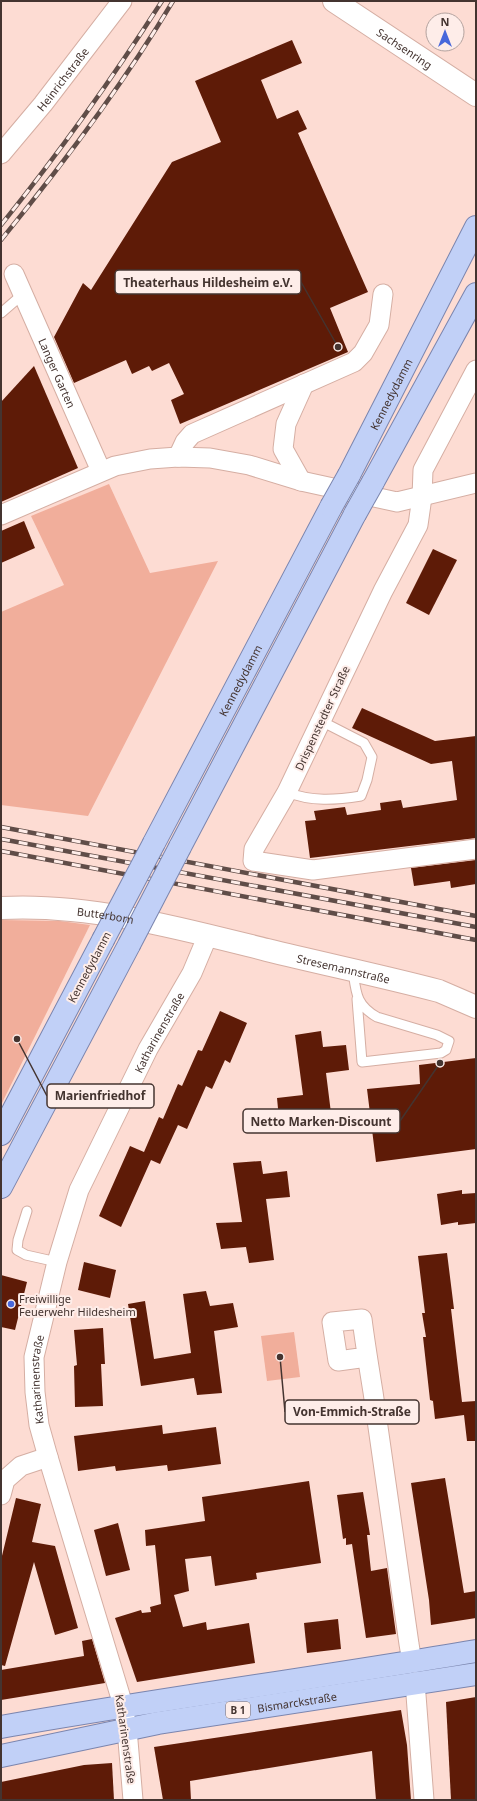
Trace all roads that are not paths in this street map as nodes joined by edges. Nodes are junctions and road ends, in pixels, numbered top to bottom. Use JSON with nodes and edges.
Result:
{"nodes":[{"id":1,"x":122,"y":1,"type":"edge"},
{"id":2,"x":334,"y":1,"type":"edge"},
{"id":3,"x":476,"y":95,"type":"edge"},
{"id":4,"x":1,"y":154,"type":"edge"},
{"id":5,"x":476,"y":227,"type":"edge"},
{"id":6,"x":14,"y":274,"type":"dead end"},
{"id":7,"x":23,"y":294,"type":"junction"},
{"id":8,"x":383,"y":294,"type":"dead end"},
{"id":9,"x":476,"y":294,"type":"edge"},
{"id":10,"x":1,"y":313,"type":"edge"},
{"id":11,"x":476,"y":370,"type":"edge"},
{"id":12,"x":304,"y":384,"type":"junction"},
{"id":13,"x":178,"y":457,"type":"junction"},
{"id":14,"x":101,"y":471,"type":"junction"},
{"id":15,"x":301,"y":481,"type":"junction"},
{"id":16,"x":476,"y":483,"type":"edge"},
{"id":17,"x":422,"y":497,"type":"junction"},
{"id":18,"x":1,"y":515,"type":"edge"},
{"id":19,"x":321,"y":721,"type":"junction"},
{"id":20,"x":287,"y":792,"type":"junction"},
{"id":21,"x":476,"y":849,"type":"edge"},
{"id":22,"x":1,"y":908,"type":"edge"},
{"id":23,"x":208,"y":935,"type":"junction"},
{"id":24,"x":353,"y":971,"type":"junction"},
{"id":25,"x":357,"y":999,"type":"junction"},
{"id":26,"x":476,"y":1007,"type":"edge"},
{"id":27,"x":1,"y":1134,"type":"edge"},
{"id":28,"x":1,"y":1187,"type":"edge"},
{"id":29,"x":27,"y":1211,"type":"dead end"},
{"id":30,"x":56,"y":1262,"type":"junction"},
{"id":31,"x":367,"y":1357,"type":"dead end"},
{"id":32,"x":48,"y":1457,"type":"junction"},
{"id":33,"x":1,"y":1495,"type":"edge"},
{"id":34,"x":476,"y":1651,"type":"edge"},
{"id":35,"x":414,"y":1672,"type":"junction"},
{"id":36,"x":476,"y":1674,"type":"edge"},
{"id":37,"x":122,"y":1706,"type":"junction"},
{"id":38,"x":1,"y":1727,"type":"edge"},
{"id":39,"x":127,"y":1729,"type":"junction"},
{"id":40,"x":1,"y":1756,"type":"edge"},
{"id":41,"x":133,"y":1800,"type":"edge"},
{"id":42,"x":424,"y":1800,"type":"edge"}],
"edges":[{"from":1,"to":4,"type":"street","name":"Heinrichstraße"},
{"from":2,"to":3,"type":"street","name":"Sachsenring"},
{"from":5,"to":27,"type":"main road","name":"Kennedydamm","bridge":true},
{"from":6,"to":7,"type":"street","name":"Langer Garten"},
{"from":7,"to":10,"type":"lane"},
{"from":7,"to":14,"type":"street","name":"Langer Garten"},
{"from":8,"to":12,"type":"street"},
{"from":9,"to":28,"type":"main road","bridge":true},
{"from":11,"to":17,"type":"street","name":"Drispenstedter Straße"},
{"from":12,"to":13,"type":"street"},
{"from":12,"to":15,"type":"street"},
{"from":13,"to":14,"type":"street"},
{"from":13,"to":15,"type":"street"},
{"from":14,"to":18,"type":"street"},
{"from":15,"to":17,"type":"street"},
{"from":16,"to":17,"type":"street"},
{"from":17,"to":19,"type":"street","name":"Drispenstedter Straße"},
{"from":19,"to":20,"type":"street","name":"Drispenstedter Straße"},
{"from":19,"to":20,"type":"lane"},
{"from":20,"to":21,"type":"street","name":"Drispenstedter Straße"},
{"from":22,"to":23,"type":"street","name":"Butterborn"},
{"from":23,"to":24,"type":"street","name":"Stresemannstraße"},
{"from":23,"to":30,"type":"street","name":"Katharinenstraße"},
{"from":24,"to":25,"type":"lane"},
{"from":24,"to":26,"type":"street","name":"Stresemannstraße"},
{"from":25,"to":25,"type":"lane"},
{"from":29,"to":30,"type":"lane"},
{"from":30,"to":32,"type":"street","name":"Katharinenstraße"},
{"from":31,"to":35,"type":"street"},
{"from":32,"to":33,"type":"street"},
{"from":32,"to":37,"type":"street","name":"Katharinenstraße"},
{"from":34,"to":35,"type":"main road","name":"Bismarckstraße","number":"B 1"},
{"from":35,"to":36,"type":"main road","name":"Bismarckstraße","number":"B 1"},
{"from":35,"to":37,"type":"main road","name":"Bismarckstraße","number":"B 1"},
{"from":35,"to":39,"type":"main road","name":"Bismarckstraße","number":"B 1"},
{"from":35,"to":42,"type":"street"},
{"from":37,"to":38,"type":"main road","name":"Bismarckstraße","number":"B 1"},
{"from":37,"to":39,"type":"street","name":"Katharinenstraße"},
{"from":39,"to":40,"type":"main road","name":"Bismarckstraße","number":"B 1"},
{"from":39,"to":41,"type":"street","name":"Katharinenstraße"}]}
